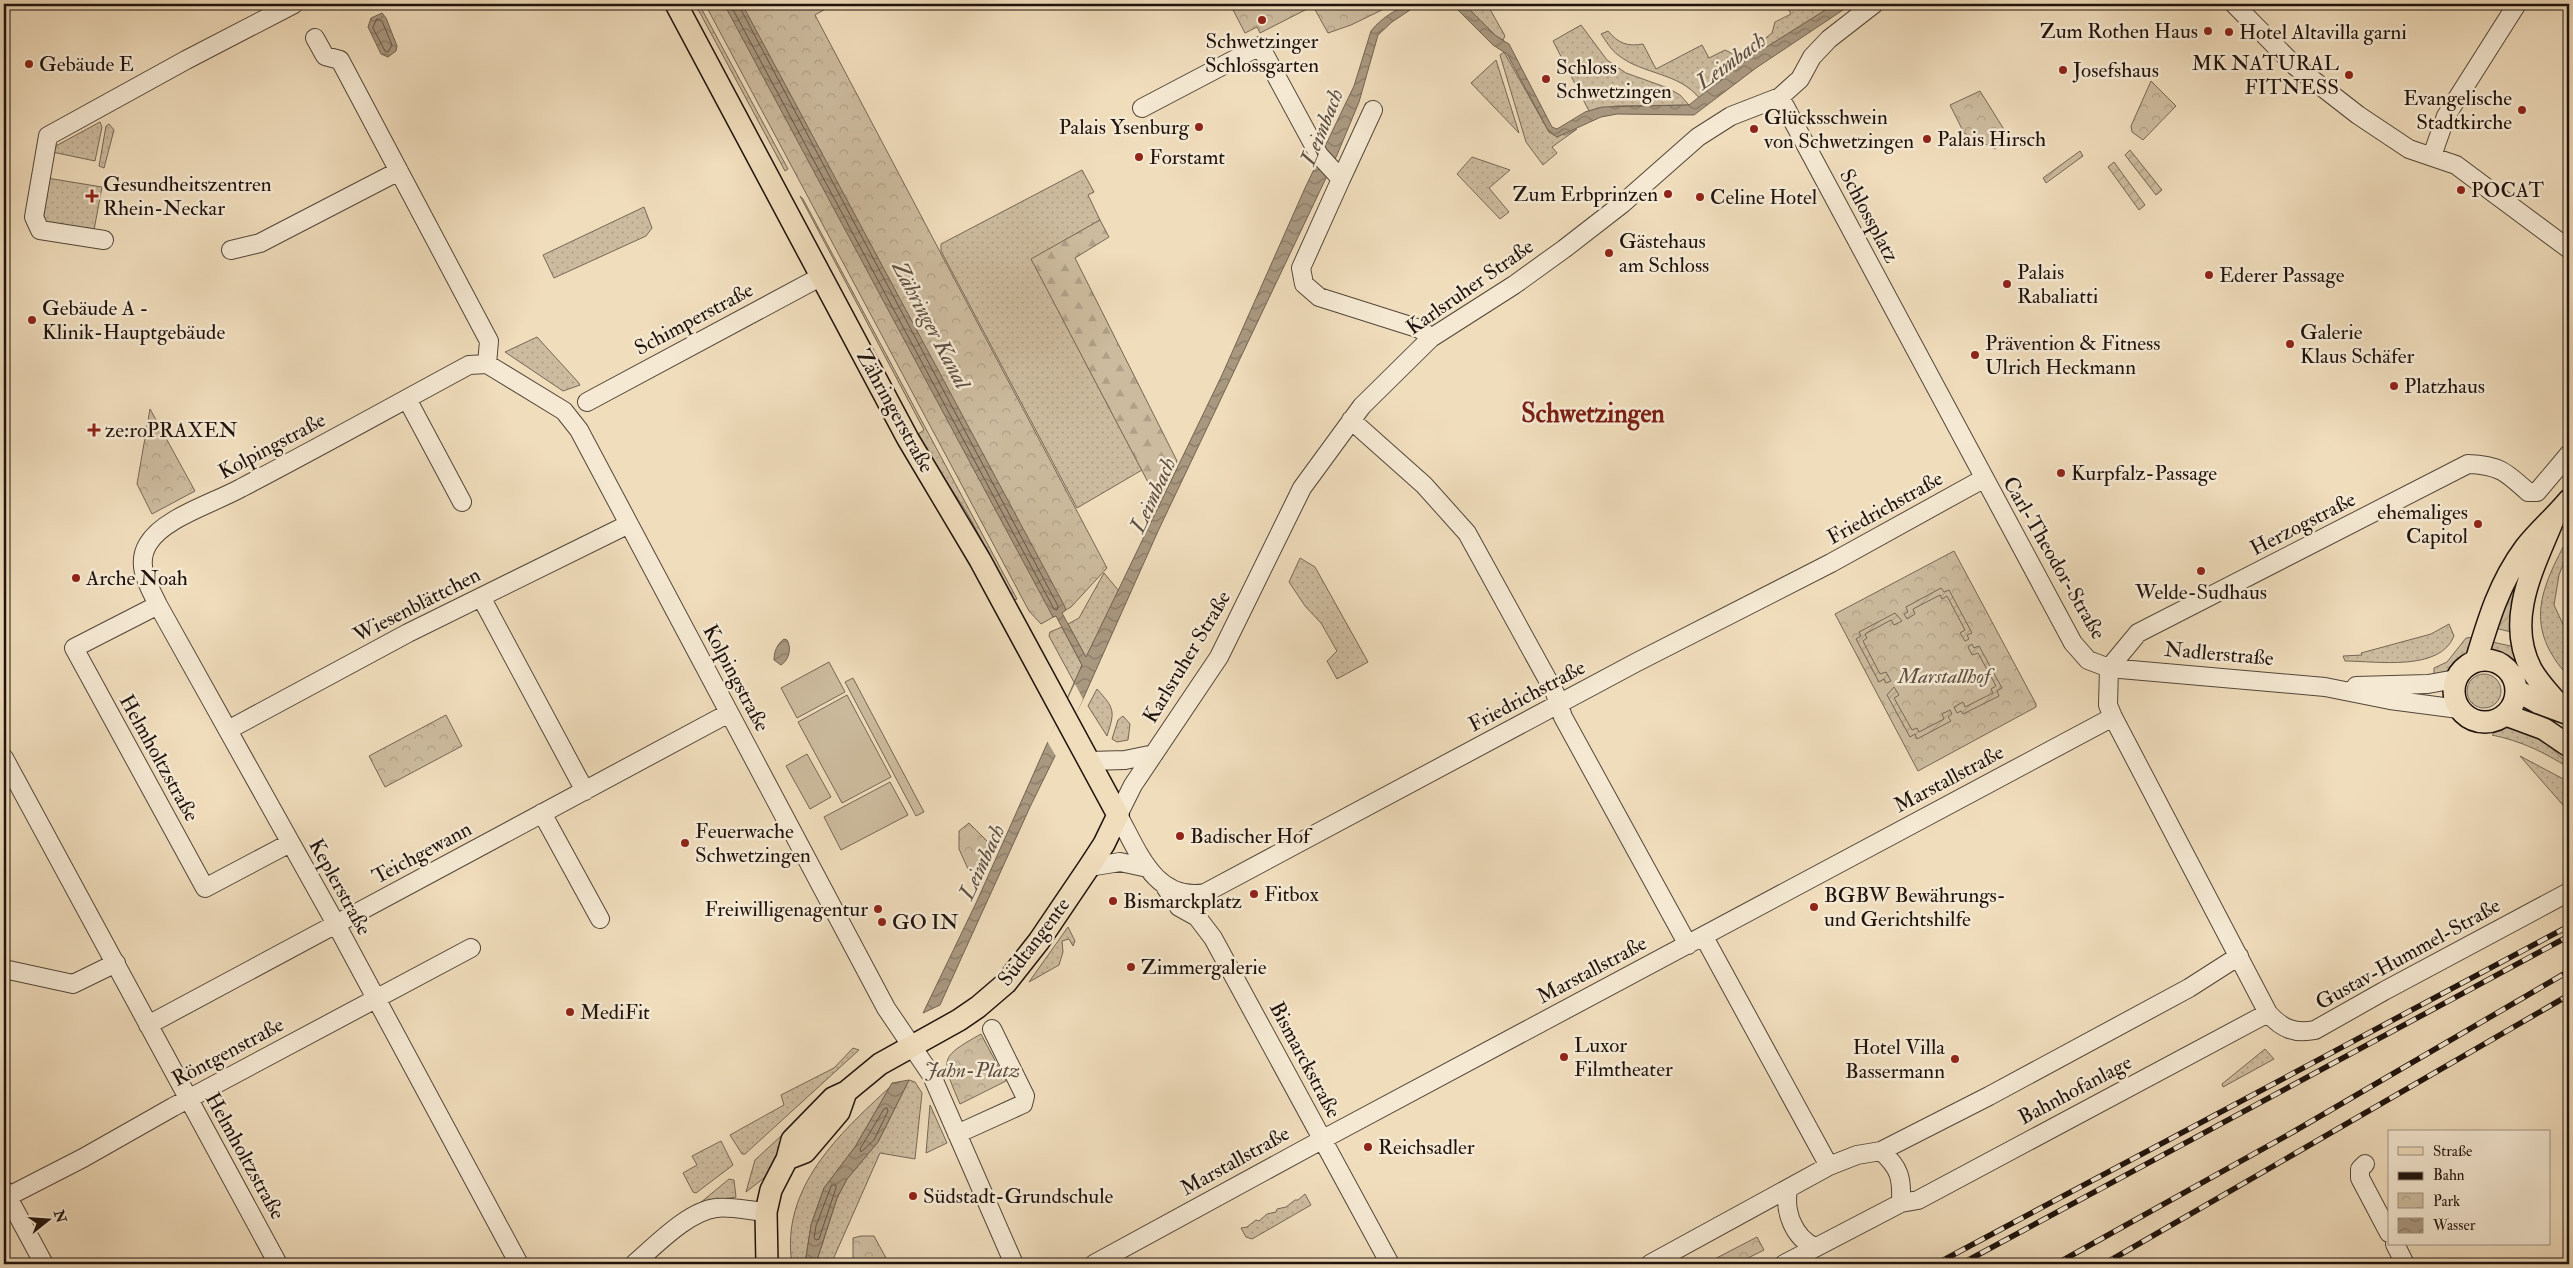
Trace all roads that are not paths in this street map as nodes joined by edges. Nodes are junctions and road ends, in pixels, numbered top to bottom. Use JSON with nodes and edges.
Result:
{"nodes":[{"id":1,"x":294,"y":4,"type":"edge"},
{"id":2,"x":676,"y":4,"type":"edge"},
{"id":3,"x":1874,"y":4,"type":"edge"},
{"id":4,"x":2234,"y":4,"type":"edge"},
{"id":5,"x":2516,"y":4,"type":"edge"},
{"id":6,"x":314,"y":38,"type":"dead end"},
{"id":7,"x":1780,"y":97,"type":"junction"},
{"id":8,"x":1142,"y":108,"type":"dead end"},
{"id":9,"x":1373,"y":110,"type":"dead end"},
{"id":10,"x":2432,"y":156,"type":"junction"},
{"id":11,"x":399,"y":171,"type":"junction"},
{"id":12,"x":1336,"y":173,"type":"junction"},
{"id":13,"x":104,"y":240,"type":"dead end"},
{"id":14,"x":2569,"y":249,"type":"edge"},
{"id":15,"x":231,"y":250,"type":"dead end"},
{"id":16,"x":822,"y":276,"type":"junction"},
{"id":17,"x":1431,"y":338,"type":"junction"},
{"id":18,"x":1918,"y":355,"type":"joint"},
{"id":19,"x":487,"y":364,"type":"junction"},
{"id":20,"x":407,"y":399,"type":"junction"},
{"id":21,"x":587,"y":402,"type":"dead end"},
{"id":22,"x":1351,"y":420,"type":"junction"},
{"id":23,"x":2569,"y":454,"type":"edge"},
{"id":24,"x":1983,"y":479,"type":"junction"},
{"id":25,"x":2569,"y":500,"type":"edge"},
{"id":26,"x":462,"y":502,"type":"dead end"},
{"id":27,"x":2553,"y":520,"type":"junction"},
{"id":28,"x":629,"y":524,"type":"junction"},
{"id":29,"x":158,"y":531,"type":"joint"},
{"id":30,"x":481,"y":597,"type":"junction"},
{"id":31,"x":158,"y":605,"type":"junction"},
{"id":32,"x":2476,"y":661,"type":"junction"},
{"id":33,"x":2109,"y":668,"type":"junction"},
{"id":34,"x":2456,"y":679,"type":"junction"},
{"id":35,"x":2325,"y":687,"type":"junction"},
{"id":36,"x":2516,"y":690,"type":"junction"},
{"id":37,"x":1559,"y":705,"type":"junction"},
{"id":38,"x":2459,"y":709,"type":"junction"},
{"id":39,"x":2566,"y":713,"type":"edge"},
{"id":40,"x":729,"y":714,"type":"junction"},
{"id":41,"x":2506,"y":715,"type":"junction"},
{"id":42,"x":2112,"y":717,"type":"junction"},
{"id":43,"x":228,"y":730,"type":"junction"},
{"id":44,"x":2569,"y":746,"type":"edge"},
{"id":45,"x":1154,"y":754,"type":"junction"},
{"id":46,"x":4,"y":758,"type":"edge"},
{"id":47,"x":1089,"y":761,"type":"junction"},
{"id":48,"x":584,"y":791,"type":"junction"},
{"id":49,"x":542,"y":813,"type":"junction"},
{"id":50,"x":1118,"y":815,"type":"junction"},
{"id":51,"x":290,"y":843,"type":"junction"},
{"id":52,"x":1089,"y":867,"type":"junction"},
{"id":53,"x":1148,"y":868,"type":"junction"},
{"id":54,"x":1166,"y":888,"type":"junction"},
{"id":55,"x":2569,"y":892,"type":"edge"},
{"id":56,"x":600,"y":919,"type":"dead end"},
{"id":57,"x":336,"y":924,"type":"junction"},
{"id":58,"x":1696,"y":941,"type":"junction"},
{"id":59,"x":471,"y":948,"type":"dead end"},
{"id":60,"x":2239,"y":956,"type":"junction"},
{"id":61,"x":116,"y":964,"type":"junction"},
{"id":62,"x":4,"y":969,"type":"edge"},
{"id":63,"x":376,"y":998,"type":"junction"},
{"id":64,"x":2268,"y":1013,"type":"junction"},
{"id":65,"x":148,"y":1025,"type":"junction"},
{"id":66,"x":992,"y":1029,"type":"dead end"},
{"id":67,"x":911,"y":1046,"type":"junction"},
{"id":68,"x":188,"y":1099,"type":"junction"},
{"id":69,"x":957,"y":1134,"type":"junction"},
{"id":70,"x":1322,"y":1140,"type":"junction"},
{"id":71,"x":1880,"y":1151,"type":"junction"},
{"id":72,"x":2365,"y":1164,"type":"dead end"},
{"id":73,"x":1829,"y":1166,"type":"junction"},
{"id":74,"x":1788,"y":1190,"type":"junction"},
{"id":75,"x":6,"y":1193,"type":"edge"},
{"id":76,"x":1901,"y":1203,"type":"junction"},
{"id":77,"x":766,"y":1212,"type":"junction"},
{"id":78,"x":2388,"y":1231,"type":"edge"},
{"id":79,"x":2396,"y":1246,"type":"edge"},
{"id":80,"x":1816,"y":1247,"type":"junction"},
{"id":81,"x":44,"y":1264,"type":"edge"},
{"id":82,"x":278,"y":1264,"type":"edge"},
{"id":83,"x":519,"y":1264,"type":"edge"},
{"id":84,"x":634,"y":1264,"type":"edge"},
{"id":85,"x":767,"y":1264,"type":"edge"},
{"id":86,"x":1014,"y":1264,"type":"edge"},
{"id":87,"x":1094,"y":1264,"type":"edge"},
{"id":88,"x":1390,"y":1264,"type":"edge"},
{"id":89,"x":1650,"y":1264,"type":"edge"},
{"id":90,"x":1784,"y":1264,"type":"edge"},
{"id":91,"x":2405,"y":1264,"type":"edge"}],
"edges":[{"from":1,"to":13,"type":"street"},
{"from":2,"to":16,"type":"main road","name":"Zähringerstraße"},
{"from":3,"to":7,"type":"street"},
{"from":4,"to":10,"type":"street"},
{"from":5,"to":10,"type":"street"},
{"from":6,"to":11,"type":"street"},
{"from":7,"to":17,"type":"street","name":"Karlsruher Straße"},
{"from":7,"to":18,"type":"street","name":"Schlossplatz"},
{"from":8,"to":12,"type":"street"},
{"from":9,"to":12,"type":"street"},
{"from":10,"to":14,"type":"street"},
{"from":11,"to":15,"type":"street"},
{"from":11,"to":19,"type":"street"},
{"from":12,"to":17,"type":"street"},
{"from":16,"to":21,"type":"street","name":"Schimperstraße"},
{"from":16,"to":47,"type":"main road","name":"Zähringerstraße"},
{"from":17,"to":22,"type":"street","name":"Karlsruher Straße"},
{"from":18,"to":24,"type":"street","name":"Carl-Theodor-Straße"},
{"from":19,"to":20,"type":"street","name":"Kolpingstraße"},
{"from":19,"to":28,"type":"street","name":"Kolpingstraße"},
{"from":20,"to":26,"type":"street"},
{"from":20,"to":29,"type":"street","name":"Kolpingstraße"},
{"from":22,"to":37,"type":"street"},
{"from":22,"to":45,"type":"street","name":"Karlsruher Straße"},
{"from":23,"to":33,"type":"street","name":"Herzogstraße"},
{"from":24,"to":33,"type":"street","name":"Carl-Theodor-Straße"},
{"from":24,"to":37,"type":"street","name":"Friedrichstraße"},
{"from":25,"to":27,"type":"main road"},
{"from":27,"to":32,"type":"main road"},
{"from":27,"to":39,"type":"main road"},
{"from":28,"to":30,"type":"street","name":"Wiesenblättchen"},
{"from":28,"to":40,"type":"street","name":"Kolpingstraße"},
{"from":29,"to":31,"type":"street","name":"Keplerstraße"},
{"from":30,"to":43,"type":"street","name":"Wiesenblättchen"},
{"from":30,"to":48,"type":"street"},
{"from":31,"to":43,"type":"street","name":"Keplerstraße"},
{"from":31,"to":51,"type":"street","name":"Helmholtzstraße"},
{"from":32,"to":34,"type":"main road"},
{"from":32,"to":36,"type":"main road"},
{"from":33,"to":35,"type":"street","name":"Nadlerstraße"},
{"from":33,"to":42,"type":"street","name":"Carl-Theodor-Straße"},
{"from":34,"to":35,"type":"street","name":"Nadlerstraße"},
{"from":34,"to":38,"type":"main road"},
{"from":35,"to":38,"type":"street","name":"Nadlerstraße"},
{"from":36,"to":39,"type":"main road"},
{"from":36,"to":41,"type":"main road"},
{"from":37,"to":54,"type":"street","name":"Friedrichstraße"},
{"from":37,"to":58,"type":"street"},
{"from":38,"to":41,"type":"main road"},
{"from":40,"to":48,"type":"street","name":"Teichgewann"},
{"from":40,"to":67,"type":"street","name":"Kolpingstraße"},
{"from":41,"to":44,"type":"main road"},
{"from":42,"to":58,"type":"street","name":"Marstallstraße"},
{"from":42,"to":60,"type":"street","name":"Carl-Theodor-Straße"},
{"from":43,"to":51,"type":"street","name":"Keplerstraße"},
{"from":45,"to":47,"type":"street"},
{"from":45,"to":50,"type":"street","name":"Karlsruher Straße"},
{"from":46,"to":61,"type":"street","name":"Helmholtzstraße"},
{"from":47,"to":50,"type":"main road","name":"Zähringerstraße"},
{"from":48,"to":49,"type":"street","name":"Teichgewann"},
{"from":49,"to":56,"type":"street"},
{"from":49,"to":57,"type":"street","name":"Teichgewann"},
{"from":50,"to":52,"type":"main road","name":"Südtangente"},
{"from":50,"to":53,"type":"street"},
{"from":51,"to":57,"type":"street","name":"Keplerstraße"},
{"from":52,"to":53,"type":"street"},
{"from":52,"to":67,"type":"main road","name":"Südtangente"},
{"from":53,"to":54,"type":"street"},
{"from":54,"to":70,"type":"street","name":"Bismarckstraße"},
{"from":55,"to":64,"type":"street","name":"Gustav-Hummel-Straße"},
{"from":57,"to":63,"type":"street","name":"Keplerstraße"},
{"from":57,"to":65,"type":"street","name":"Teichgewann"},
{"from":58,"to":70,"type":"street","name":"Marstallstraße"},
{"from":58,"to":73,"type":"street"},
{"from":59,"to":63,"type":"street","name":"Röntgenstraße"},
{"from":60,"to":64,"type":"street","name":"Carl-Theodor-Straße"},
{"from":60,"to":71,"type":"street","name":"Bahnhofanlage"},
{"from":61,"to":62,"type":"street"},
{"from":61,"to":65,"type":"street","name":"Helmholtzstraße"},
{"from":63,"to":68,"type":"street","name":"Röntgenstraße"},
{"from":63,"to":83,"type":"street","name":"Keplerstraße"},
{"from":64,"to":76,"type":"street","name":"Bahnhofanlage"},
{"from":65,"to":68,"type":"street","name":"Helmholtzstraße"},
{"from":66,"to":69,"type":"street"},
{"from":67,"to":69,"type":"street","name":"Kolpingstraße"},
{"from":67,"to":77,"type":"main road","name":"Südtangente"},
{"from":68,"to":75,"type":"street","name":"Röntgenstraße"},
{"from":68,"to":82,"type":"street","name":"Helmholtzstraße"},
{"from":69,"to":86,"type":"street","name":"Kolpingstraße"},
{"from":70,"to":87,"type":"street","name":"Marstallstraße"},
{"from":70,"to":88,"type":"street","name":"Bismarckstraße"},
{"from":71,"to":73,"type":"street","name":"Bahnhofanlage"},
{"from":71,"to":76,"type":"street"},
{"from":72,"to":78,"type":"street"},
{"from":73,"to":74,"type":"street","name":"Bahnhofanlage"},
{"from":74,"to":80,"type":"street"},
{"from":74,"to":89,"type":"street","name":"Bahnhofanlage"},
{"from":75,"to":81,"type":"street"},
{"from":76,"to":80,"type":"street","name":"Bahnhofanlage"},
{"from":77,"to":84,"type":"street"},
{"from":77,"to":85,"type":"main road","name":"Südtangente"},
{"from":79,"to":91,"type":"street"},
{"from":80,"to":90,"type":"street","name":"Bahnhofanlage"}]}
